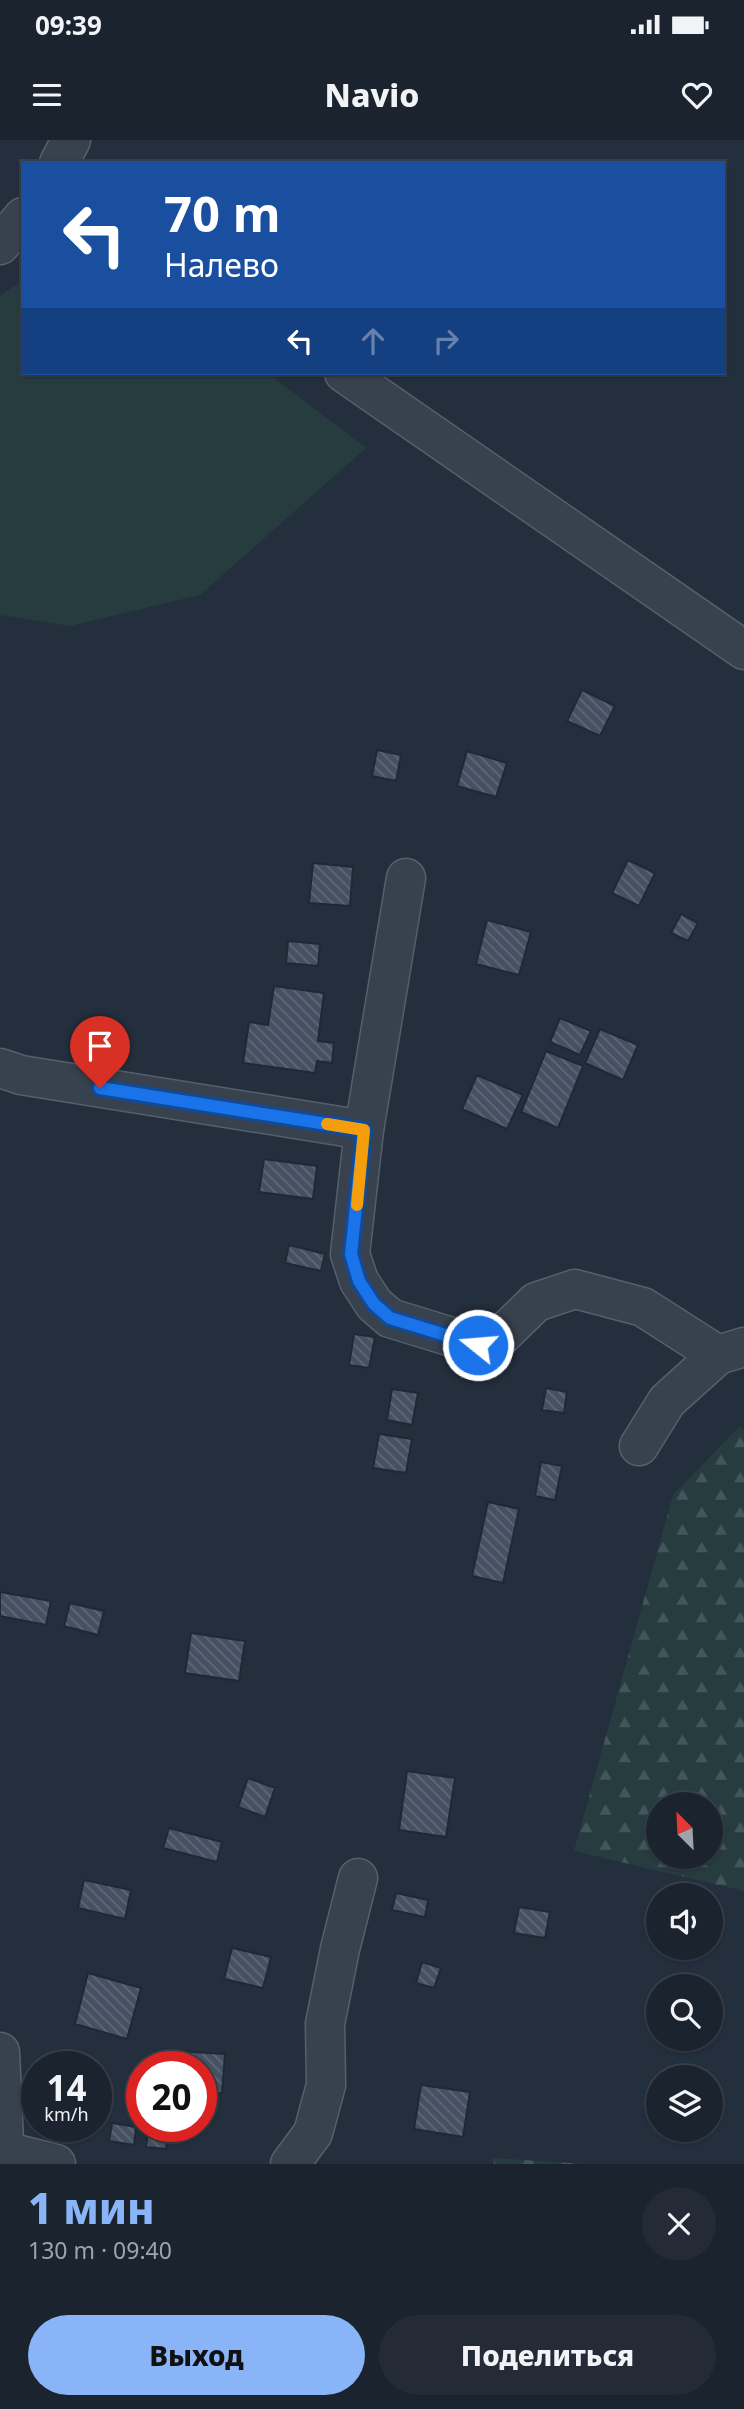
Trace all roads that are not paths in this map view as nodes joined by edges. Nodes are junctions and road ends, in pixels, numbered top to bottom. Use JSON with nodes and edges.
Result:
{"nodes":[{"id":1,"x":71,"y":140,"type":"edge"},
{"id":2,"x":60,"y":161,"type":"edge"},
{"id":3,"x":21,"y":219,"type":"edge"},
{"id":4,"x":0,"y":245,"type":"edge"},
{"id":5,"x":347,"y":375,"type":"edge"},
{"id":6,"x":744,"y":650,"type":"edge"},
{"id":7,"x":406,"y":878,"type":"dead end"},
{"id":8,"x":0,"y":1068,"type":"edge"},
{"id":9,"x":364,"y":1130,"type":"junction"},
{"id":10,"x":731,"y":1351,"type":"edge"},
{"id":11,"x":639,"y":1446,"type":"dead end"},
{"id":12,"x":358,"y":1878,"type":"dead end"},
{"id":13,"x":0,"y":2052,"type":"edge"},
{"id":14,"x":5,"y":2157,"type":"edge"},
{"id":15,"x":56,"y":2164,"type":"edge"},
{"id":16,"x":290,"y":2164,"type":"edge"}],
"edges":[{"from":1,"to":2,"type":"street"},
{"from":3,"to":4,"type":"street"},
{"from":5,"to":6,"type":"street"},
{"from":7,"to":9,"type":"street"},
{"from":8,"to":9,"type":"street"},
{"from":9,"to":10,"type":"street"},
{"from":10,"to":11,"type":"street"},
{"from":12,"to":16,"type":"street"},
{"from":13,"to":14,"type":"street"},
{"from":14,"to":15,"type":"street"}]}
